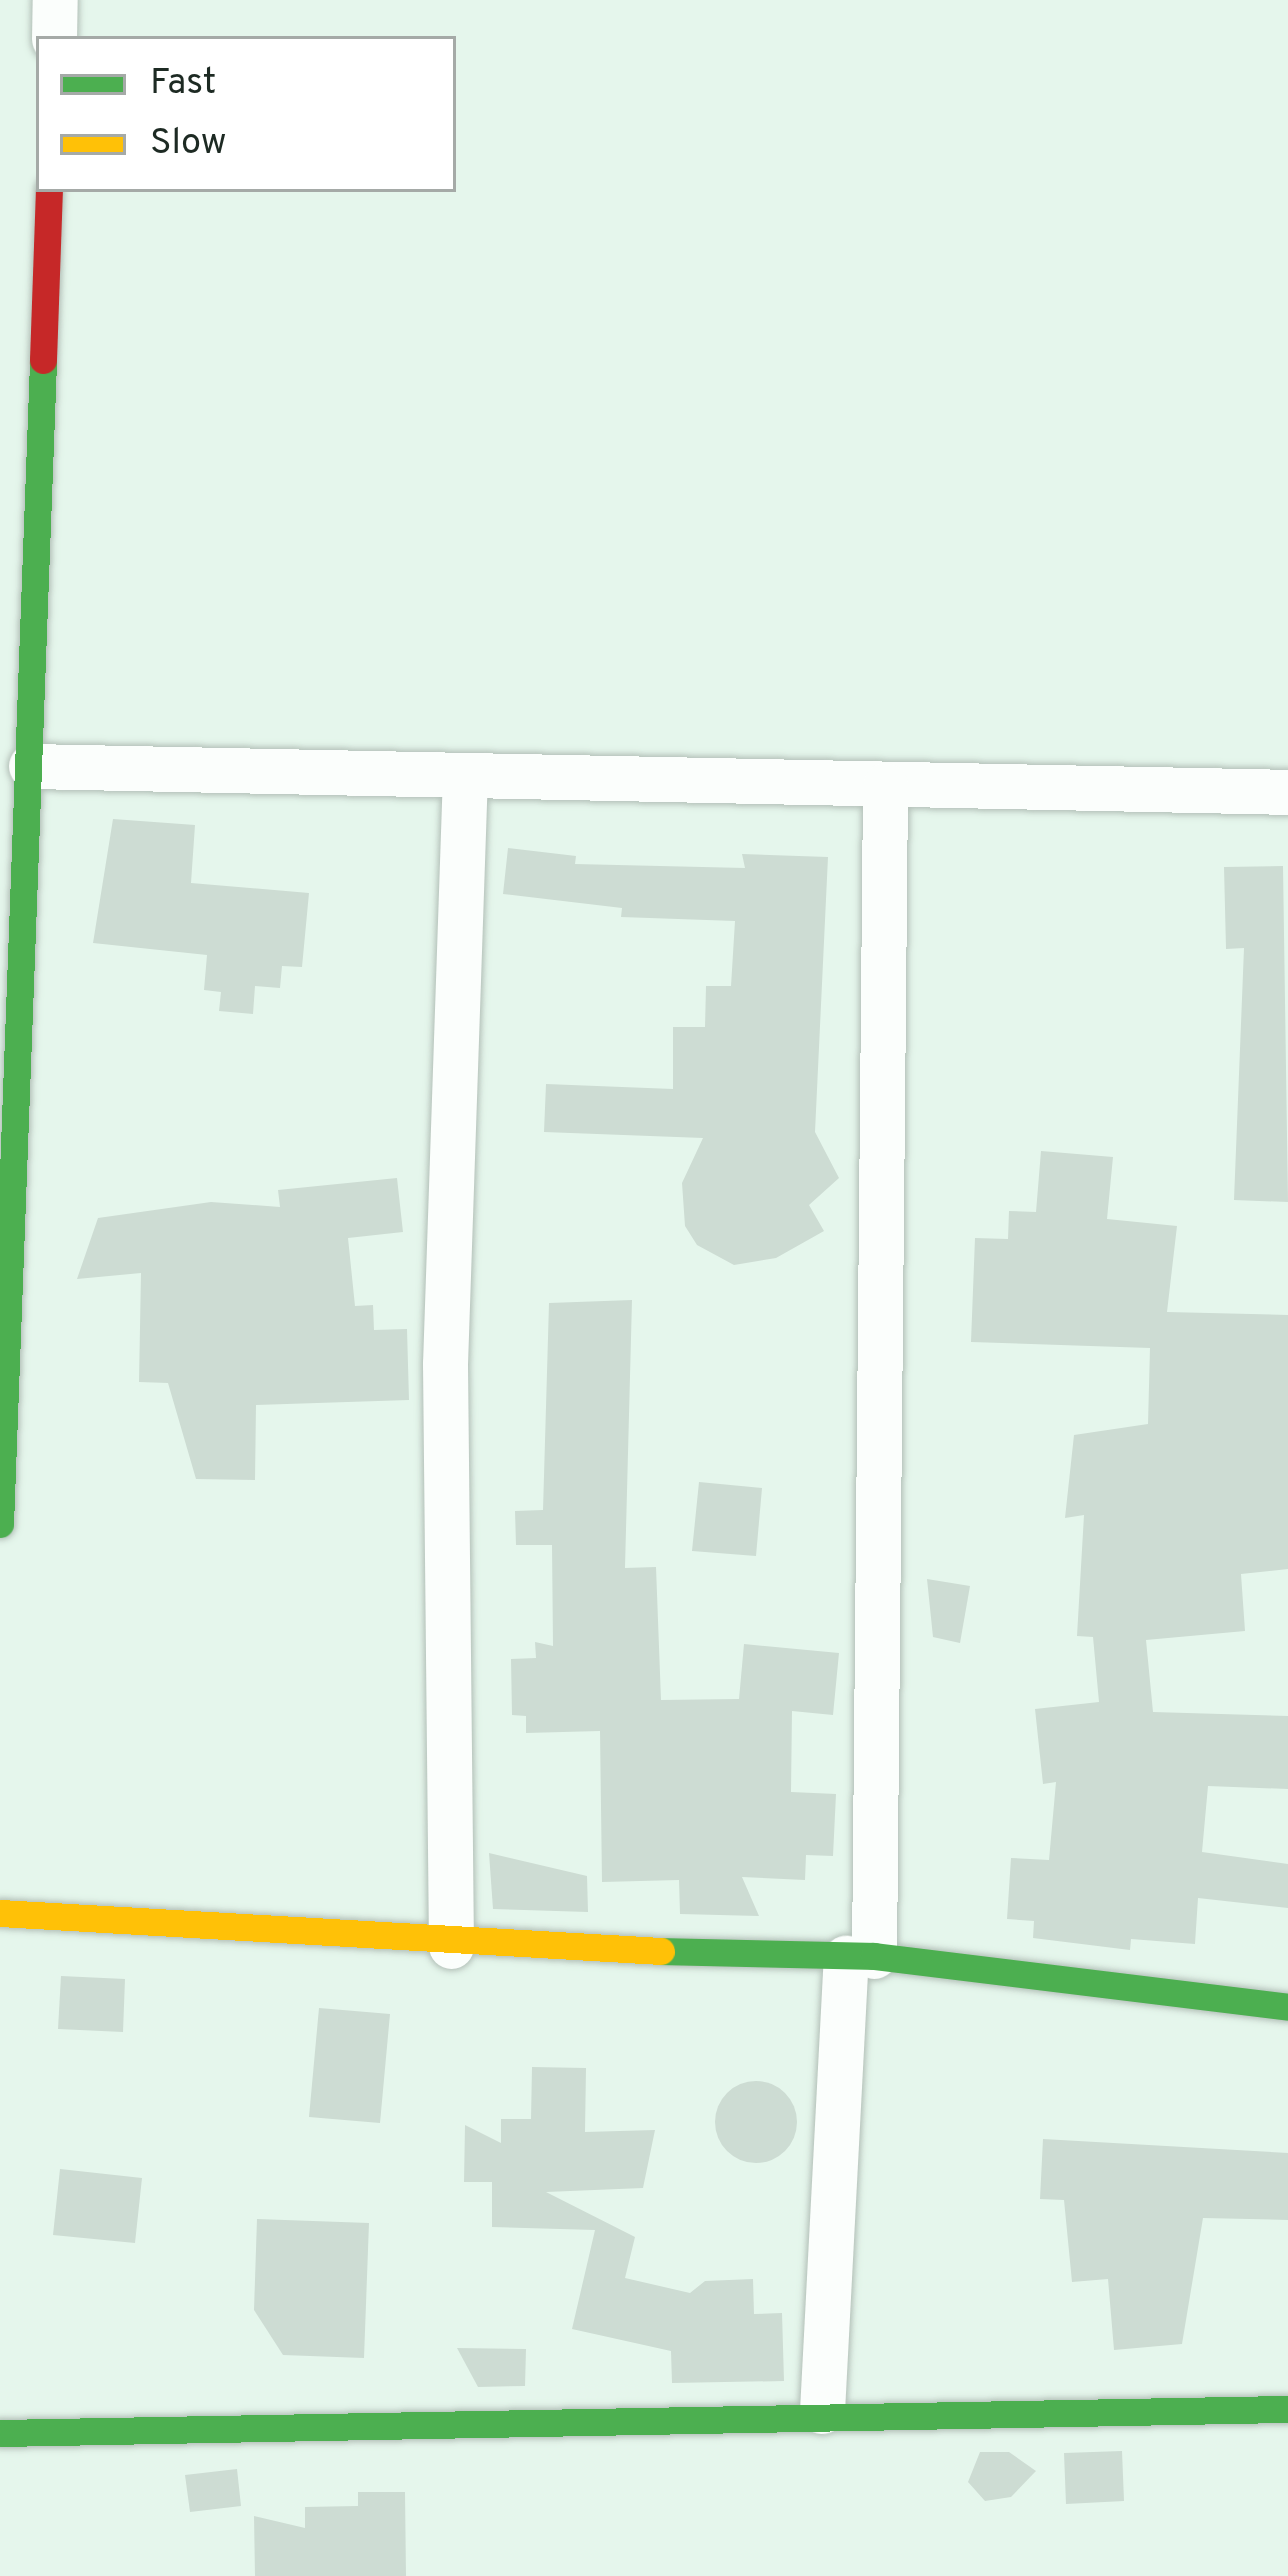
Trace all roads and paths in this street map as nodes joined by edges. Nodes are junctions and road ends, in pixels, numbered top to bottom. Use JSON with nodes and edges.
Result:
{"nodes":[{"id":1,"x":55,"y":0,"type":"edge"},
{"id":2,"x":54,"y":36,"type":"edge"},
{"id":3,"x":50,"y":192,"type":"edge"},
{"id":4,"x":32,"y":766,"type":"junction"},
{"id":5,"x":465,"y":775,"type":"junction"},
{"id":6,"x":885,"y":784,"type":"junction"},
{"id":7,"x":1288,"y":792,"type":"edge"},
{"id":8,"x":0,"y":1524,"type":"edge"},
{"id":9,"x":0,"y":1912,"type":"edge"},
{"id":10,"x":451,"y":1946,"type":"junction"},
{"id":11,"x":860,"y":1957,"type":"junction"},
{"id":12,"x":1288,"y":2007,"type":"edge"},
{"id":13,"x":1288,"y":2409,"type":"edge"},
{"id":14,"x":822,"y":2411,"type":"junction"},
{"id":15,"x":0,"y":2416,"type":"edge"},
{"id":16,"x":0,"y":2437,"type":"edge"}],
"edges":[{"from":1,"to":2,"type":"street"},
{"from":3,"to":4,"type":"street"},
{"from":4,"to":5,"type":"street"},
{"from":4,"to":8,"type":"street"},
{"from":5,"to":6,"type":"street"},
{"from":5,"to":10,"type":"street"},
{"from":6,"to":7,"type":"street"},
{"from":6,"to":11,"type":"street"},
{"from":9,"to":10,"type":"street"},
{"from":10,"to":11,"type":"street"},
{"from":11,"to":12,"type":"street"},
{"from":11,"to":14,"type":"street"},
{"from":13,"to":14,"type":"street"},
{"from":14,"to":16,"type":"street"},
{"from":15,"to":16,"type":"street"}]}
